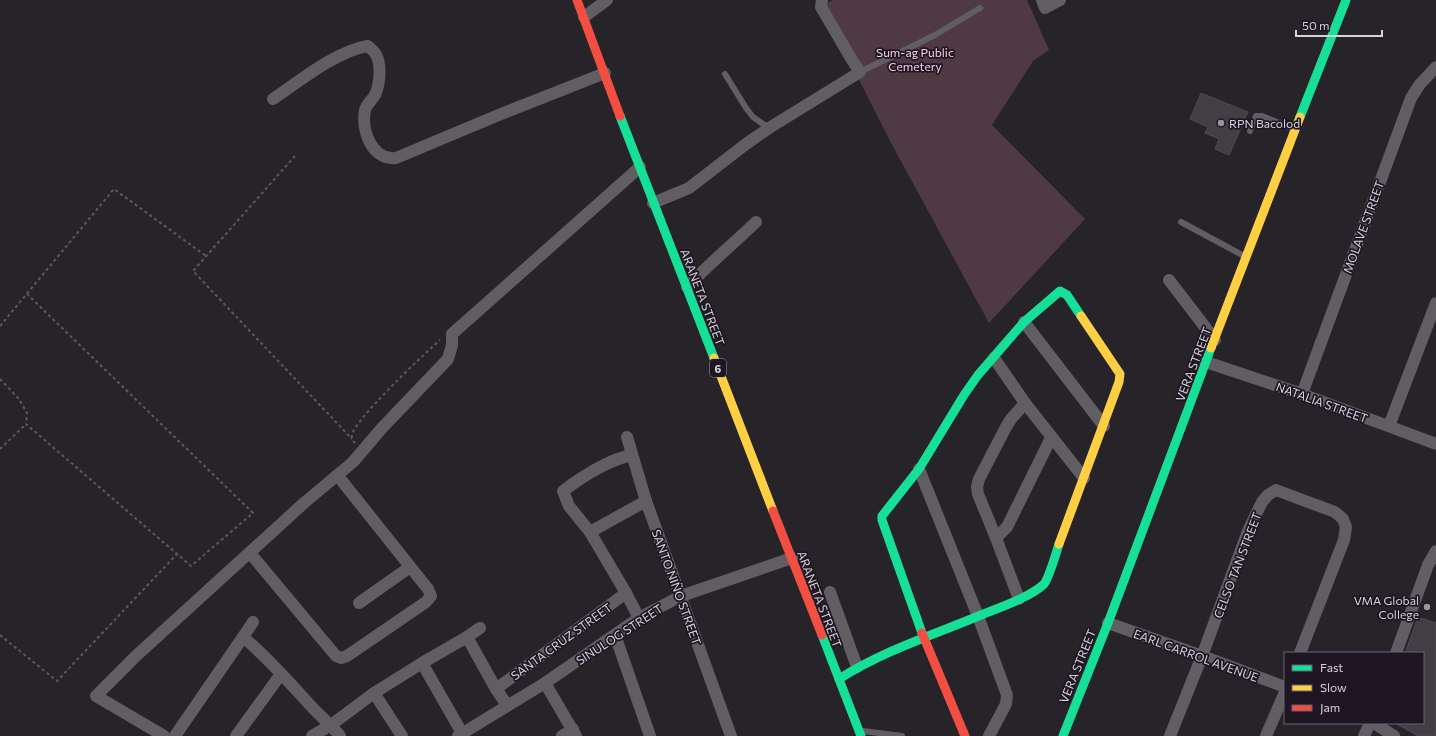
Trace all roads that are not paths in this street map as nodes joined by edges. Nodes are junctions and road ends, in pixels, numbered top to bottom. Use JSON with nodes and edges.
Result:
{"nodes":[{"id":1,"x":577,"y":0,"type":"edge"},
{"id":2,"x":607,"y":0,"type":"edge"},
{"id":3,"x":822,"y":0,"type":"edge"},
{"id":4,"x":1042,"y":0,"type":"edge"},
{"id":5,"x":1060,"y":0,"type":"edge"},
{"id":6,"x":1346,"y":0,"type":"edge"},
{"id":7,"x":980,"y":8,"type":"dead end"},
{"id":8,"x":584,"y":17,"type":"junction"},
{"id":9,"x":1436,"y":67,"type":"edge"},
{"id":10,"x":860,"y":72,"type":"junction"},
{"id":11,"x":605,"y":73,"type":"junction"},
{"id":12,"x":725,"y":74,"type":"dead end"},
{"id":13,"x":273,"y":99,"type":"dead end"},
{"id":14,"x":769,"y":128,"type":"junction"},
{"id":15,"x":1295,"y":130,"type":"junction"},
{"id":16,"x":1250,"y":131,"type":"dead end"},
{"id":17,"x":640,"y":167,"type":"junction"},
{"id":18,"x":653,"y":203,"type":"junction"},
{"id":19,"x":756,"y":222,"type":"dead end"},
{"id":20,"x":1181,"y":222,"type":"dead end"},
{"id":21,"x":1245,"y":257,"type":"junction"},
{"id":22,"x":1169,"y":280,"type":"dead end"},
{"id":23,"x":686,"y":287,"type":"junction"},
{"id":24,"x":1436,"y":303,"type":"edge"},
{"id":25,"x":1024,"y":322,"type":"junction"},
{"id":26,"x":1214,"y":340,"type":"junction"},
{"id":27,"x":994,"y":358,"type":"junction"},
{"id":28,"x":1206,"y":362,"type":"junction"},
{"id":29,"x":1302,"y":394,"type":"junction"},
{"id":30,"x":1024,"y":403,"type":"junction"},
{"id":31,"x":1104,"y":426,"type":"junction"},
{"id":32,"x":1389,"y":426,"type":"junction"},
{"id":33,"x":627,"y":436,"type":"dead end"},
{"id":34,"x":1052,"y":438,"type":"junction"},
{"id":35,"x":1436,"y":444,"type":"edge"},
{"id":36,"x":632,"y":455,"type":"junction"},
{"id":37,"x":919,"y":469,"type":"junction"},
{"id":38,"x":338,"y":476,"type":"junction"},
{"id":39,"x":1084,"y":478,"type":"junction"},
{"id":40,"x":646,"y":500,"type":"junction"},
{"id":41,"x":590,"y":532,"type":"junction"},
{"id":42,"x":996,"y":538,"type":"junction"},
{"id":43,"x":1436,"y":551,"type":"edge"},
{"id":44,"x":250,"y":553,"type":"junction"},
{"id":45,"x":792,"y":558,"type":"junction"},
{"id":46,"x":410,"y":567,"type":"junction"},
{"id":47,"x":830,"y":592,"type":"dead end"},
{"id":48,"x":626,"y":593,"type":"junction"},
{"id":49,"x":681,"y":596,"type":"junction"},
{"id":50,"x":1019,"y":599,"type":"junction"},
{"id":51,"x":359,"y":603,"type":"dead end"},
{"id":52,"x":978,"y":616,"type":"junction"},
{"id":53,"x":639,"y":618,"type":"junction"},
{"id":54,"x":253,"y":622,"type":"dead end"},
{"id":55,"x":1108,"y":623,"type":"junction"},
{"id":56,"x":480,"y":628,"type":"dead end"},
{"id":57,"x":615,"y":635,"type":"junction"},
{"id":58,"x":243,"y":637,"type":"junction"},
{"id":59,"x":467,"y":637,"type":"junction"},
{"id":60,"x":924,"y":637,"type":"junction"},
{"id":61,"x":1300,"y":652,"type":"edge"},
{"id":62,"x":1396,"y":652,"type":"edge"},
{"id":63,"x":1202,"y":656,"type":"junction"},
{"id":64,"x":422,"y":663,"type":"junction"},
{"id":65,"x":857,"y":667,"type":"junction"},
{"id":66,"x":281,"y":674,"type":"junction"},
{"id":67,"x":839,"y":679,"type":"junction"},
{"id":68,"x":545,"y":682,"type":"junction"},
{"id":69,"x":1284,"y":687,"type":"edge"},
{"id":70,"x":496,"y":689,"type":"junction"},
{"id":71,"x":374,"y":693,"type":"junction"},
{"id":72,"x":1284,"y":694,"type":"edge"},
{"id":73,"x":507,"y":704,"type":"junction"},
{"id":74,"x":1370,"y":724,"type":"edge"},
{"id":75,"x":1376,"y":724,"type":"edge"},
{"id":76,"x":331,"y":725,"type":"junction"},
{"id":77,"x":860,"y":733,"type":"edge"},
{"id":78,"x":570,"y":734,"type":"edge"},
{"id":79,"x":460,"y":735,"type":"edge"},
{"id":80,"x":889,"y":735,"type":"edge"},
{"id":81,"x":164,"y":736,"type":"edge"},
{"id":82,"x":175,"y":736,"type":"edge"},
{"id":83,"x":236,"y":736,"type":"edge"},
{"id":84,"x":312,"y":736,"type":"edge"},
{"id":85,"x":340,"y":736,"type":"edge"},
{"id":86,"x":402,"y":736,"type":"edge"},
{"id":87,"x":650,"y":736,"type":"edge"},
{"id":88,"x":730,"y":736,"type":"edge"},
{"id":89,"x":902,"y":736,"type":"edge"},
{"id":90,"x":965,"y":736,"type":"edge"},
{"id":91,"x":989,"y":736,"type":"edge"},
{"id":92,"x":1063,"y":736,"type":"edge"},
{"id":93,"x":1170,"y":736,"type":"edge"},
{"id":94,"x":1266,"y":736,"type":"edge"},
{"id":95,"x":1364,"y":736,"type":"edge"},
{"id":96,"x":1394,"y":736,"type":"edge"}],
"edges":[{"from":1,"to":8,"type":"main road","name":"ARANETA STREET","number":"6"},
{"from":2,"to":8,"type":"street"},
{"from":3,"to":10,"type":"street"},
{"from":4,"to":5,"type":"street"},
{"from":6,"to":15,"type":"main road","name":"VERA STREET"},
{"from":7,"to":10,"type":"lane"},
{"from":8,"to":11,"type":"main road","name":"ARANETA STREET","number":"6"},
{"from":9,"to":29,"type":"street","name":"MOLAVE STREET"},
{"from":10,"to":14,"type":"street"},
{"from":11,"to":13,"type":"street"},
{"from":11,"to":17,"type":"main road","name":"ARANETA STREET","number":"6"},
{"from":12,"to":14,"type":"lane"},
{"from":14,"to":18,"type":"street"},
{"from":15,"to":16,"type":"lane"},
{"from":15,"to":21,"type":"main road","name":"VERA STREET"},
{"from":17,"to":18,"type":"main road","name":"ARANETA STREET","number":"6"},
{"from":17,"to":38,"type":"street"},
{"from":18,"to":23,"type":"main road","name":"ARANETA STREET","number":"6"},
{"from":19,"to":23,"type":"street"},
{"from":20,"to":21,"type":"lane"},
{"from":21,"to":26,"type":"main road","name":"VERA STREET"},
{"from":22,"to":26,"type":"street"},
{"from":23,"to":45,"type":"main road","name":"ARANETA STREET","number":"6"},
{"from":24,"to":32,"type":"street"},
{"from":25,"to":27,"type":"main road"},
{"from":25,"to":31,"type":"street"},
{"from":25,"to":31,"type":"main road"},
{"from":26,"to":28,"type":"main road","name":"VERA STREET"},
{"from":27,"to":30,"type":"street"},
{"from":27,"to":37,"type":"main road"},
{"from":28,"to":29,"type":"street","name":"NATALIA STREET"},
{"from":28,"to":55,"type":"main road","name":"VERA STREET"},
{"from":29,"to":32,"type":"street","name":"NATALIA STREET"},
{"from":30,"to":34,"type":"street"},
{"from":30,"to":42,"type":"street"},
{"from":31,"to":39,"type":"main road"},
{"from":32,"to":35,"type":"street","name":"NATALIA STREET"},
{"from":33,"to":36,"type":"street","name":"SANTO NIÑO STREET"},
{"from":34,"to":39,"type":"street"},
{"from":34,"to":42,"type":"street"},
{"from":36,"to":40,"type":"street","name":"SANTO NIÑO STREET"},
{"from":36,"to":41,"type":"street"},
{"from":37,"to":52,"type":"street"},
{"from":37,"to":60,"type":"main road"},
{"from":38,"to":44,"type":"street"},
{"from":38,"to":46,"type":"street"},
{"from":39,"to":50,"type":"main road"},
{"from":40,"to":41,"type":"street"},
{"from":40,"to":49,"type":"street","name":"SANTO NIÑO STREET"},
{"from":41,"to":48,"type":"street"},
{"from":42,"to":50,"type":"street"},
{"from":43,"to":62,"type":"street"},
{"from":44,"to":46,"type":"street"},
{"from":44,"to":81,"type":"street"},
{"from":45,"to":49,"type":"street","name":"SINULOG STREET"},
{"from":45,"to":67,"type":"main road","name":"ARANETA STREET","number":"6"},
{"from":46,"to":51,"type":"street"},
{"from":47,"to":65,"type":"street"},
{"from":48,"to":53,"type":"street"},
{"from":48,"to":70,"type":"street","name":"SANTA CRUZ STREET"},
{"from":49,"to":53,"type":"street","name":"SINULOG STREET"},
{"from":49,"to":88,"type":"street","name":"SANTO NIÑO STREET"},
{"from":50,"to":52,"type":"main road"},
{"from":52,"to":60,"type":"main road"},
{"from":52,"to":91,"type":"street"},
{"from":53,"to":57,"type":"street","name":"SINULOG STREET"},
{"from":54,"to":58,"type":"street"},
{"from":55,"to":63,"type":"street","name":"EARL CARROL AVENUE"},
{"from":55,"to":92,"type":"main road","name":"VERA STREET"},
{"from":56,"to":59,"type":"street"},
{"from":57,"to":68,"type":"street","name":"SINULOG STREET"},
{"from":57,"to":87,"type":"street"},
{"from":58,"to":66,"type":"street"},
{"from":58,"to":82,"type":"street"},
{"from":59,"to":64,"type":"street"},
{"from":59,"to":70,"type":"street"},
{"from":60,"to":65,"type":"main road"},
{"from":60,"to":90,"type":"main road"},
{"from":61,"to":63,"type":"street","name":"CELSO TAN STREET"},
{"from":63,"to":69,"type":"street","name":"EARL CARROL AVENUE"},
{"from":63,"to":93,"type":"street","name":"CELSO TAN STREET"},
{"from":64,"to":71,"type":"street"},
{"from":64,"to":79,"type":"street"},
{"from":65,"to":67,"type":"main road"},
{"from":66,"to":76,"type":"street"},
{"from":66,"to":83,"type":"street"},
{"from":67,"to":77,"type":"main road","name":"ARANETA STREET","number":"6"},
{"from":68,"to":73,"type":"street","name":"SINULOG STREET"},
{"from":68,"to":78,"type":"street"},
{"from":70,"to":73,"type":"street"},
{"from":71,"to":76,"type":"street"},
{"from":71,"to":86,"type":"street"},
{"from":72,"to":94,"type":"street"},
{"from":73,"to":79,"type":"street","name":"SINULOG STREET"},
{"from":74,"to":95,"type":"street"},
{"from":75,"to":96,"type":"street"},
{"from":76,"to":84,"type":"street"},
{"from":76,"to":85,"type":"street"},
{"from":77,"to":80,"type":"lane"},
{"from":80,"to":89,"type":"lane"}]}
